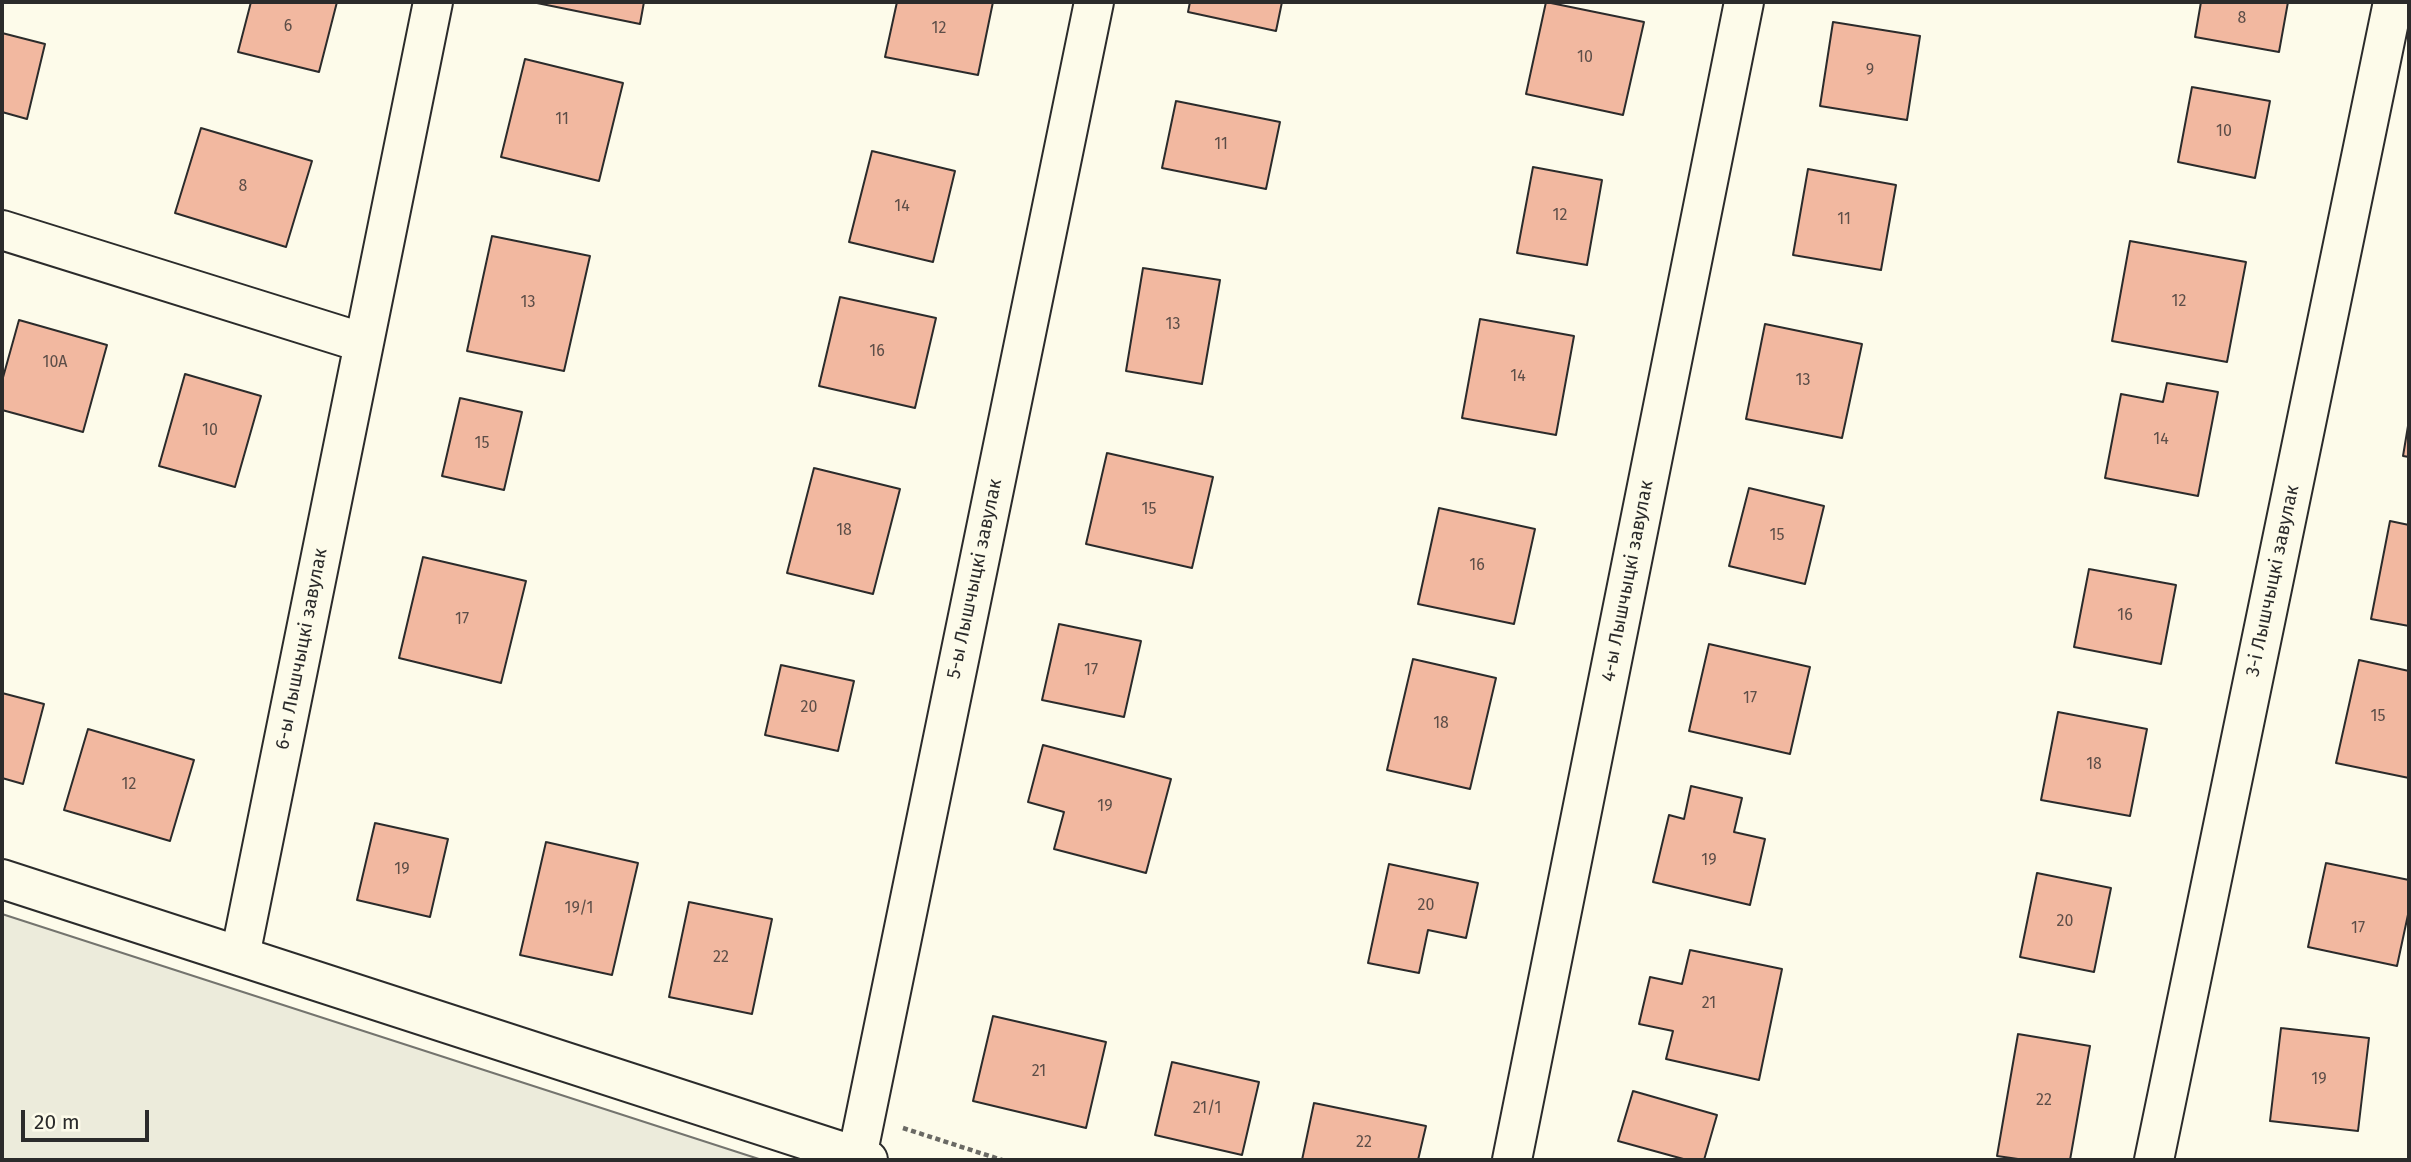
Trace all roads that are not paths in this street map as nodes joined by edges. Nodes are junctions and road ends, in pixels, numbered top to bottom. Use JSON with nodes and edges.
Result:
{"nodes":[{"id":1,"x":433,"y":2,"type":"edge"},
{"id":2,"x":1094,"y":2,"type":"edge"},
{"id":3,"x":1744,"y":2,"type":"edge"},
{"id":4,"x":2393,"y":2,"type":"edge"},
{"id":5,"x":2,"y":230,"type":"edge"},
{"id":6,"x":364,"y":343,"type":"junction"},
{"id":7,"x":2,"y":879,"type":"edge"},
{"id":8,"x":240,"y":956,"type":"junction"},
{"id":9,"x":862,"y":1158,"type":"edge"},
{"id":10,"x":1512,"y":1160,"type":"edge"},
{"id":11,"x":2154,"y":1160,"type":"edge"}],
"edges":[{"from":1,"to":6,"type":"street","name":"6-ы Лышчыцкі завулак"},
{"from":2,"to":9,"type":"street","name":"5-ы Лышчыцкі завулак"},
{"from":3,"to":10,"type":"street","name":"4-ы Лышчыцкі завулак"},
{"from":4,"to":11,"type":"street","name":"3-і Лышчыцкі завулак"},
{"from":5,"to":6,"type":"street"},
{"from":6,"to":8,"type":"street","name":"6-ы Лышчыцкі завулак"},
{"from":7,"to":8,"type":"street"},
{"from":8,"to":9,"type":"street"}]}
